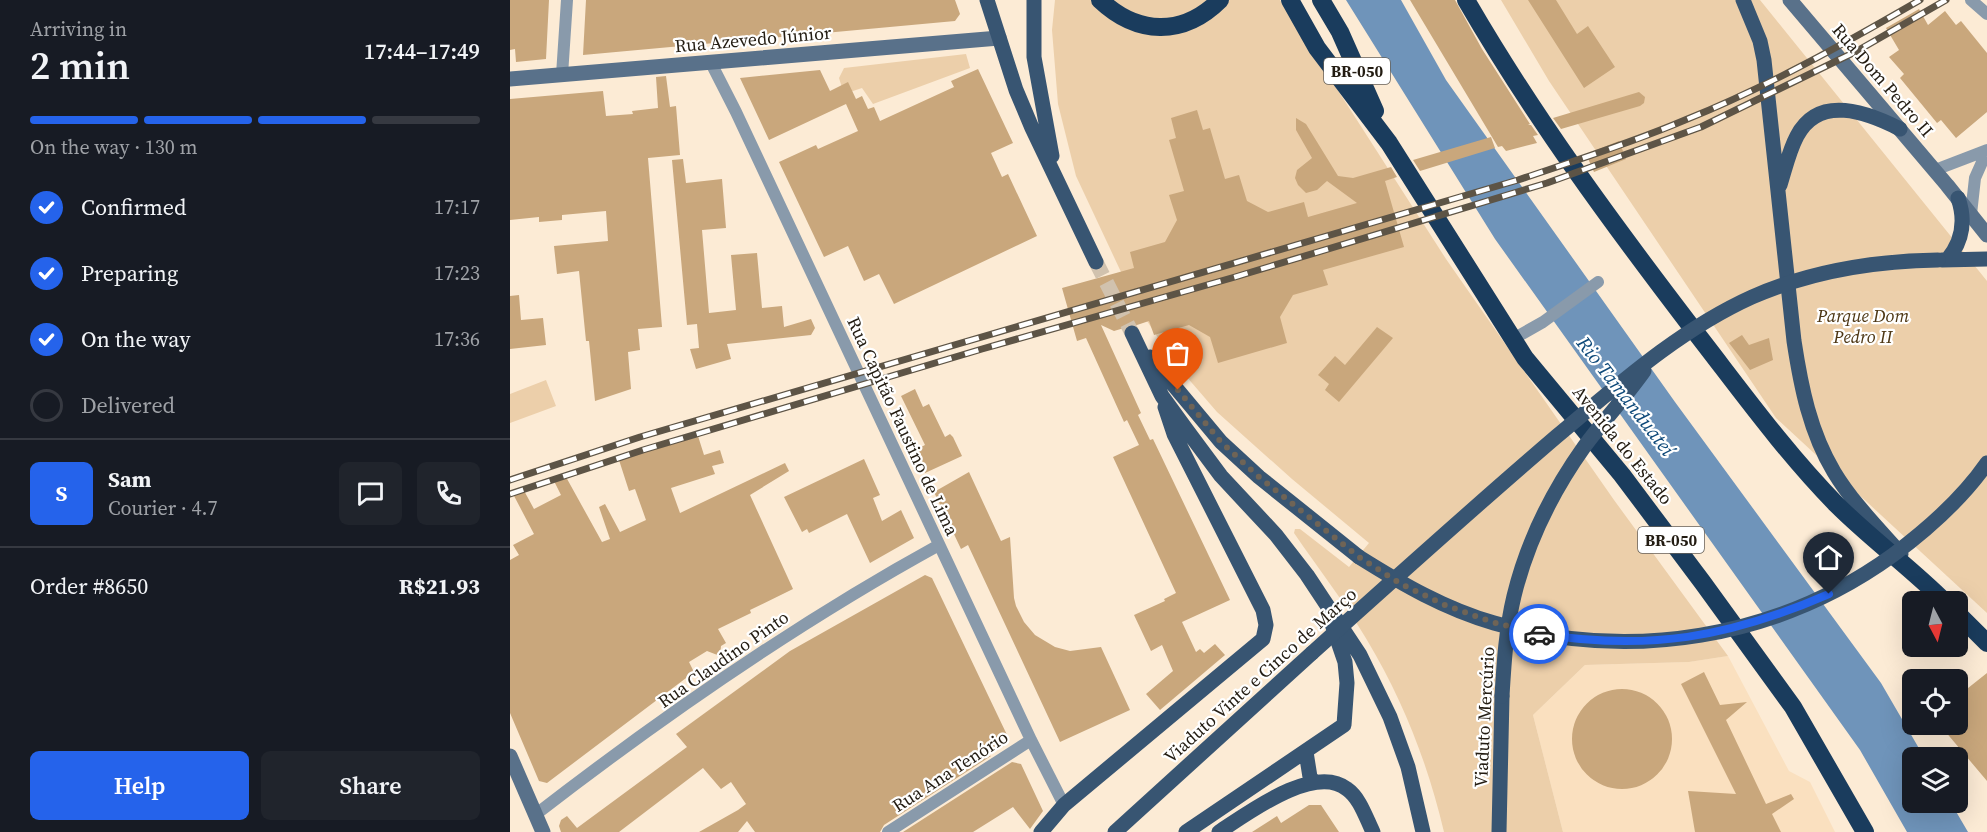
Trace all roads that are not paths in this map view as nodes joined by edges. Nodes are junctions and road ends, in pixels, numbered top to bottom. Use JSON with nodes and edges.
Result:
{"nodes":[{"id":1,"x":567,"y":0,"type":"edge"},
{"id":2,"x":1034,"y":0,"type":"edge"},
{"id":3,"x":1100,"y":0,"type":"edge"},
{"id":4,"x":1220,"y":0,"type":"edge"},
{"id":5,"x":1290,"y":0,"type":"edge"},
{"id":6,"x":1321,"y":0,"type":"edge"},
{"id":7,"x":1466,"y":0,"type":"edge"},
{"id":8,"x":1743,"y":0,"type":"edge"},
{"id":9,"x":1790,"y":0,"type":"edge"},
{"id":10,"x":991,"y":5,"type":"edge"},
{"id":11,"x":999,"y":38,"type":"junction"},
{"id":12,"x":710,"y":62,"type":"junction"},
{"id":13,"x":562,"y":75,"type":"junction"},
{"id":14,"x":510,"y":80,"type":"edge"},
{"id":15,"x":1900,"y":129,"type":"junction"},
{"id":16,"x":1389,"y":143,"type":"junction"},
{"id":17,"x":1987,"y":150,"type":"edge"},
{"id":18,"x":1935,"y":170,"type":"junction"},
{"id":19,"x":1057,"y":177,"type":"junction"},
{"id":20,"x":1778,"y":191,"type":"junction"},
{"id":21,"x":1958,"y":198,"type":"junction"},
{"id":22,"x":1971,"y":214,"type":"junction"},
{"id":23,"x":1987,"y":235,"type":"edge"},
{"id":24,"x":1987,"y":259,"type":"edge"},
{"id":25,"x":1942,"y":260,"type":"junction"},
{"id":26,"x":1095,"y":262,"type":"tunnel mouth"},
{"id":27,"x":1598,"y":282,"type":"dead end"},
{"id":28,"x":1513,"y":339,"type":"junction"},
{"id":29,"x":1653,"y":357,"type":"junction"},
{"id":30,"x":1162,"y":396,"type":"junction"},
{"id":31,"x":1987,"y":463,"type":"edge"},
{"id":32,"x":939,"y":545,"type":"junction"},
{"id":33,"x":1920,"y":577,"type":"junction"},
{"id":34,"x":1934,"y":591,"type":"edge"},
{"id":35,"x":1326,"y":604,"type":"junction"},
{"id":36,"x":1968,"y":624,"type":"edge"},
{"id":37,"x":1987,"y":643,"type":"edge"},
{"id":38,"x":1031,"y":740,"type":"junction"},
{"id":39,"x":1306,"y":752,"type":"junction"},
{"id":40,"x":510,"y":756,"type":"edge"},
{"id":41,"x":1314,"y":782,"type":"junction"},
{"id":42,"x":1064,"y":805,"type":"junction"},
{"id":43,"x":535,"y":815,"type":"junction"},
{"id":44,"x":543,"y":832,"type":"edge"},
{"id":45,"x":888,"y":832,"type":"edge"},
{"id":46,"x":1041,"y":832,"type":"edge"},
{"id":47,"x":1115,"y":832,"type":"edge"},
{"id":48,"x":1186,"y":832,"type":"edge"},
{"id":49,"x":1219,"y":832,"type":"edge"},
{"id":50,"x":1372,"y":832,"type":"edge"},
{"id":51,"x":1423,"y":832,"type":"edge"},
{"id":52,"x":1499,"y":832,"type":"edge"},
{"id":53,"x":1865,"y":832,"type":"edge"}],
"edges":[{"from":1,"to":13,"type":"street"},
{"from":2,"to":19,"type":"main road"},
{"from":3,"to":4,"type":"highway"},
{"from":5,"to":16,"type":"highway","name":"Avenida do Estado"},
{"from":6,"to":16,"type":"highway","name":"Avenida do Estado","number":"BR-050"},
{"from":7,"to":33,"type":"highway"},
{"from":8,"to":20,"type":"main road"},
{"from":9,"to":15,"type":"street","name":"Rua Dom Pedro II"},
{"from":10,"to":11,"type":"main road"},
{"from":11,"to":12,"type":"street","name":"Rua Azevedo Júnior"},
{"from":11,"to":19,"type":"main road"},
{"from":12,"to":13,"type":"street","name":"Rua Azevedo Júnior"},
{"from":12,"to":32,"type":"street","name":"Rua Capitão Faustino de Lima"},
{"from":13,"to":14,"type":"street","name":"Rua Azevedo Júnior"},
{"from":15,"to":18,"type":"street","name":"Rua Dom Pedro II"},
{"from":15,"to":20,"type":"main road"},
{"from":16,"to":28,"type":"highway","name":"Avenida do Estado","number":"BR-050"},
{"from":17,"to":18,"type":"street"},
{"from":17,"to":22,"type":"street"},
{"from":18,"to":21,"type":"street","name":"Rua Dom Pedro II"},
{"from":19,"to":26,"type":"main road"},
{"from":20,"to":33,"type":"main road"},
{"from":21,"to":22,"type":"street"},
{"from":21,"to":25,"type":"main road"},
{"from":22,"to":23,"type":"street"},
{"from":24,"to":25,"type":"main road","name":"Viaduto Vinte e Cinco de Março"},
{"from":25,"to":29,"type":"main road","name":"Viaduto Vinte e Cinco de Março","bridge":true},
{"from":27,"to":28,"type":"street"},
{"from":28,"to":53,"type":"highway","name":"Avenida do Estado","number":"BR-050"},
{"from":29,"to":47,"type":"main road","name":"Viaduto Vinte e Cinco de Março","bridge":true},
{"from":29,"to":52,"type":"main road","name":"Viaduto Mercúrio","bridge":true},
{"from":30,"to":31,"type":"main road","bridge":true},
{"from":30,"to":35,"type":"main road"},
{"from":30,"to":42,"type":"main road"},
{"from":32,"to":38,"type":"street","name":"Rua Capitão Faustino de Lima"},
{"from":32,"to":43,"type":"street","name":"Rua Claudino Pinto"},
{"from":33,"to":34,"type":"highway"},
{"from":35,"to":39,"type":"main road"},
{"from":35,"to":51,"type":"main road"},
{"from":36,"to":37,"type":"highway"},
{"from":38,"to":42,"type":"street","name":"Rua Capitão Faustino de Lima"},
{"from":38,"to":45,"type":"street","name":"Rua Ana Tenório"},
{"from":39,"to":41,"type":"main road"},
{"from":39,"to":48,"type":"main road"},
{"from":40,"to":43,"type":"street"},
{"from":41,"to":49,"type":"main road"},
{"from":41,"to":50,"type":"main road"},
{"from":42,"to":46,"type":"main road"},
{"from":43,"to":44,"type":"street"}]}
